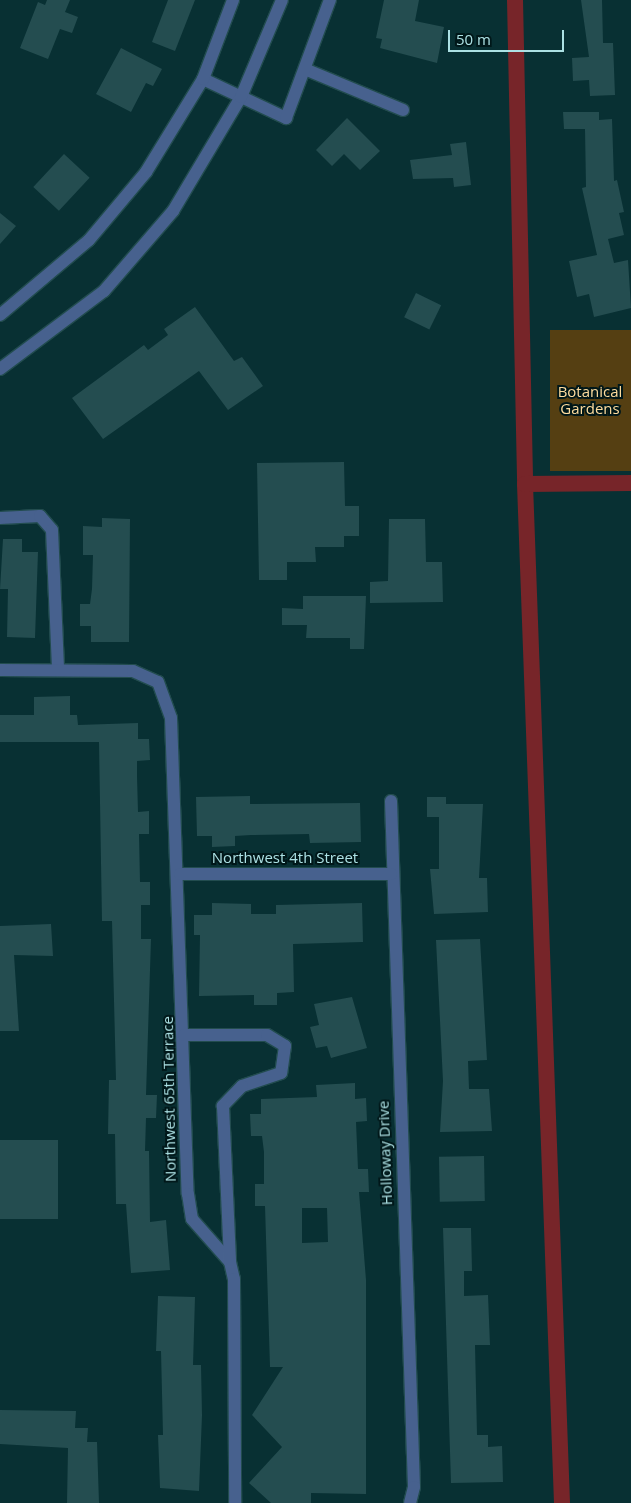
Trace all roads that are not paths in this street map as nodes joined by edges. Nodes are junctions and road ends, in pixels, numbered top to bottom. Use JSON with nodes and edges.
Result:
{"nodes":[{"id":1,"x":234,"y":0,"type":"edge"},
{"id":2,"x":282,"y":0,"type":"edge"},
{"id":3,"x":330,"y":0,"type":"edge"},
{"id":4,"x":308,"y":70,"type":"junction"},
{"id":5,"x":203,"y":79,"type":"junction"},
{"id":6,"x":242,"y":97,"type":"junction"},
{"id":7,"x":403,"y":110,"type":"dead end"},
{"id":8,"x":0,"y":315,"type":"edge"},
{"id":9,"x":0,"y":369,"type":"edge"},
{"id":10,"x":0,"y":518,"type":"edge"},
{"id":11,"x":0,"y":670,"type":"edge"},
{"id":12,"x":58,"y":670,"type":"junction"},
{"id":13,"x":391,"y":801,"type":"dead end"},
{"id":14,"x":180,"y":874,"type":"junction"},
{"id":15,"x":391,"y":874,"type":"junction"},
{"id":16,"x":184,"y":1035,"type":"junction"},
{"id":17,"x":230,"y":1262,"type":"junction"},
{"id":18,"x":235,"y":1503,"type":"edge"},
{"id":19,"x":410,"y":1503,"type":"edge"}],
"edges":[{"from":1,"to":5,"type":"street"},
{"from":2,"to":6,"type":"street"},
{"from":3,"to":4,"type":"street"},
{"from":4,"to":6,"type":"street"},
{"from":4,"to":7,"type":"street"},
{"from":5,"to":6,"type":"street"},
{"from":5,"to":8,"type":"street"},
{"from":6,"to":9,"type":"street"},
{"from":10,"to":12,"type":"street"},
{"from":11,"to":12,"type":"street"},
{"from":12,"to":14,"type":"street","name":"Northwest 65th Terrace"},
{"from":13,"to":15,"type":"street","name":"Holloway Drive"},
{"from":14,"to":15,"type":"street","name":"Northwest 4th Street"},
{"from":14,"to":16,"type":"street","name":"Northwest 65th Terrace"},
{"from":15,"to":19,"type":"street","name":"Holloway Drive"},
{"from":16,"to":17,"type":"street","name":"Northwest 65th Terrace"},
{"from":16,"to":17,"type":"street"},
{"from":17,"to":18,"type":"street"}]}
